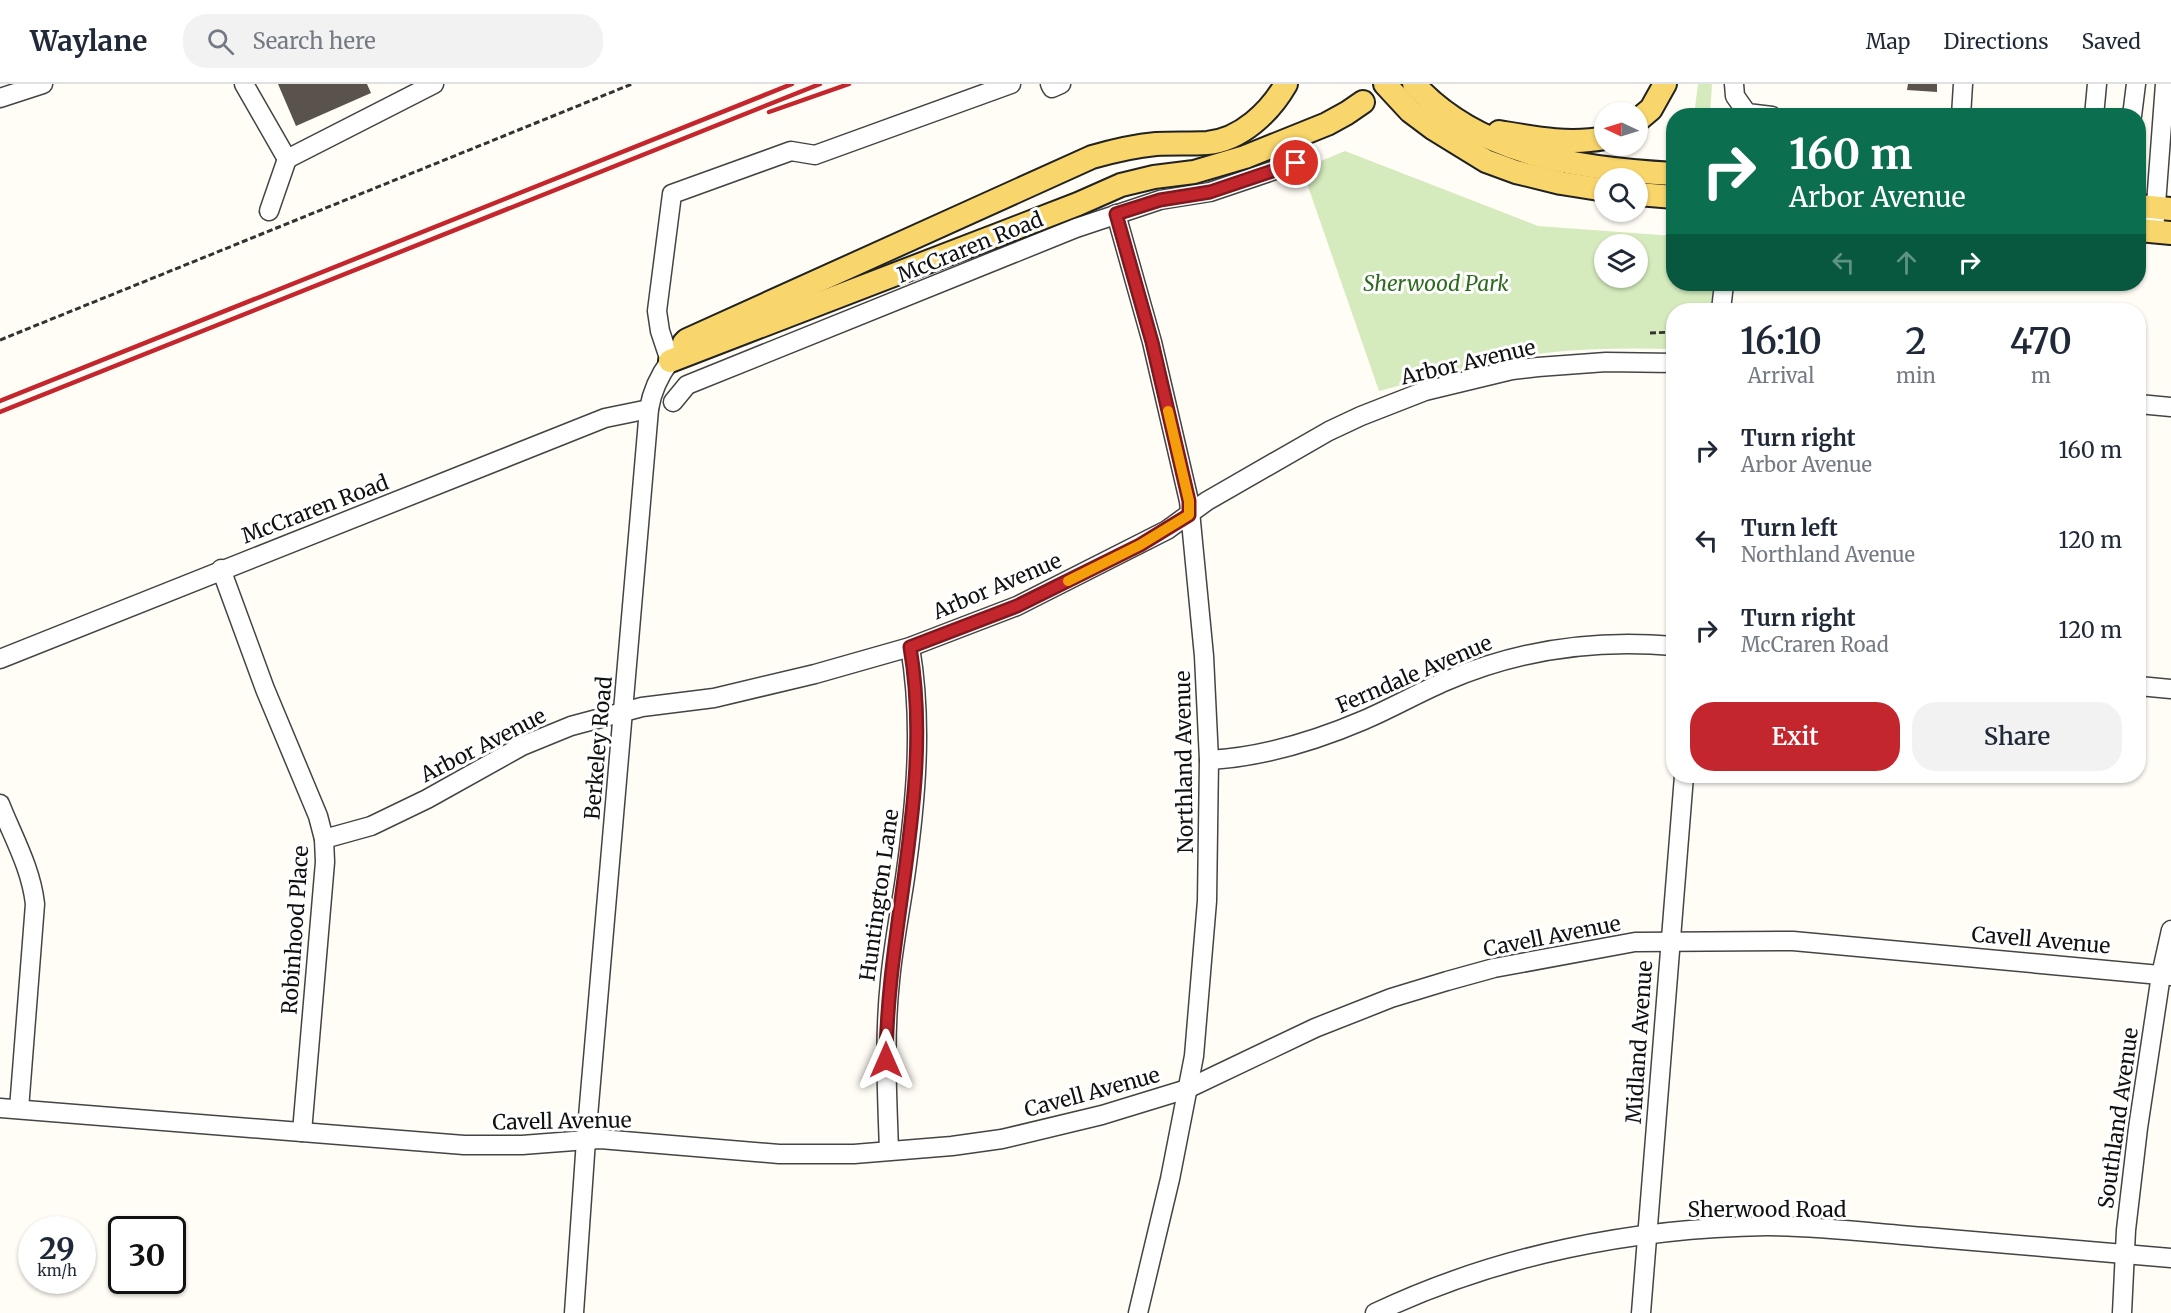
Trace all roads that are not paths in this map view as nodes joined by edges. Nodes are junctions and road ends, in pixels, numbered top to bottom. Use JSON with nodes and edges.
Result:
{"nodes":[{"id":1,"x":43,"y":84,"type":"edge"},
{"id":2,"x":244,"y":84,"type":"edge"},
{"id":3,"x":434,"y":84,"type":"edge"},
{"id":4,"x":1011,"y":84,"type":"edge"},
{"id":5,"x":1050,"y":84,"type":"edge"},
{"id":6,"x":1061,"y":84,"type":"edge"},
{"id":7,"x":1286,"y":84,"type":"edge"},
{"id":8,"x":1385,"y":84,"type":"edge"},
{"id":9,"x":1665,"y":84,"type":"edge"},
{"id":10,"x":1734,"y":84,"type":"edge"},
{"id":11,"x":1964,"y":84,"type":"edge"},
{"id":12,"x":2097,"y":84,"type":"edge"},
{"id":13,"x":2136,"y":84,"type":"edge"},
{"id":14,"x":2165,"y":84,"type":"edge"},
{"id":15,"x":1416,"y":97,"type":"edge"},
{"id":16,"x":0,"y":98,"type":"edge"},
{"id":17,"x":1363,"y":102,"type":"dead end"},
{"id":18,"x":1743,"y":108,"type":"edge"},
{"id":19,"x":1962,"y":108,"type":"edge"},
{"id":20,"x":2095,"y":108,"type":"edge"},
{"id":21,"x":2133,"y":108,"type":"edge"},
{"id":22,"x":1648,"y":112,"type":"edge"},
{"id":23,"x":1467,"y":128,"type":"junction"},
{"id":24,"x":1594,"y":140,"type":"edge"},
{"id":25,"x":287,"y":159,"type":"junction"},
{"id":26,"x":1296,"y":163,"type":"dead end"},
{"id":27,"x":1666,"y":173,"type":"edge"},
{"id":28,"x":1594,"y":188,"type":"edge"},
{"id":29,"x":1648,"y":195,"type":"edge"},
{"id":30,"x":1666,"y":196,"type":"edge"},
{"id":31,"x":2156,"y":208,"type":"edge"},
{"id":32,"x":269,"y":211,"type":"dead end"},
{"id":33,"x":1116,"y":214,"type":"junction"},
{"id":34,"x":2155,"y":231,"type":"edge"},
{"id":35,"x":670,"y":361,"type":"junction"},
{"id":36,"x":1666,"y":363,"type":"edge"},
{"id":37,"x":673,"y":402,"type":"dead end"},
{"id":38,"x":2146,"y":405,"type":"edge"},
{"id":39,"x":2171,"y":407,"type":"edge"},
{"id":40,"x":649,"y":409,"type":"junction"},
{"id":41,"x":1189,"y":515,"type":"junction"},
{"id":42,"x":221,"y":569,"type":"junction"},
{"id":43,"x":1666,"y":645,"type":"edge"},
{"id":44,"x":910,"y":647,"type":"junction"},
{"id":45,"x":0,"y":658,"type":"edge"},
{"id":46,"x":2146,"y":687,"type":"edge"},
{"id":47,"x":2171,"y":689,"type":"edge"},
{"id":48,"x":623,"y":712,"type":"junction"},
{"id":49,"x":1209,"y":760,"type":"junction"},
{"id":50,"x":1683,"y":783,"type":"edge"},
{"id":51,"x":0,"y":804,"type":"edge"},
{"id":52,"x":324,"y":839,"type":"junction"},
{"id":53,"x":2171,"y":930,"type":"edge"},
{"id":54,"x":1670,"y":940,"type":"junction"},
{"id":55,"x":2166,"y":975,"type":"edge"},
{"id":56,"x":1187,"y":1089,"type":"junction"},
{"id":57,"x":0,"y":1108,"type":"edge"},
{"id":58,"x":19,"y":1109,"type":"junction"},
{"id":59,"x":302,"y":1132,"type":"junction"},
{"id":60,"x":586,"y":1140,"type":"junction"},
{"id":61,"x":889,"y":1150,"type":"junction"},
{"id":62,"x":1647,"y":1235,"type":"junction"},
{"id":63,"x":2124,"y":1254,"type":"junction"},
{"id":64,"x":2171,"y":1258,"type":"edge"},
{"id":65,"x":574,"y":1313,"type":"edge"},
{"id":66,"x":1138,"y":1313,"type":"edge"},
{"id":67,"x":1375,"y":1313,"type":"edge"},
{"id":68,"x":1641,"y":1313,"type":"edge"},
{"id":69,"x":2122,"y":1313,"type":"edge"}],
"edges":[{"from":1,"to":16,"type":"street"},
{"from":2,"to":25,"type":"street"},
{"from":3,"to":25,"type":"street"},
{"from":4,"to":35,"type":"street"},
{"from":5,"to":6,"type":"street"},
{"from":7,"to":35,"type":"main road"},
{"from":8,"to":15,"type":"main road"},
{"from":9,"to":22,"type":"main road"},
{"from":10,"to":18,"type":"street"},
{"from":11,"to":19,"type":"street"},
{"from":12,"to":20,"type":"street"},
{"from":13,"to":21,"type":"street"},
{"from":14,"to":31,"type":"street"},
{"from":15,"to":23,"type":"main road"},
{"from":15,"to":28,"type":"main road"},
{"from":17,"to":35,"type":"main road"},
{"from":23,"to":24,"type":"main road"},
{"from":23,"to":27,"type":"main road"},
{"from":25,"to":32,"type":"street"},
{"from":26,"to":33,"type":"street","name":"McCraren Road"},
{"from":29,"to":30,"type":"main road"},
{"from":31,"to":34,"type":"street"},
{"from":33,"to":37,"type":"street","name":"McCraren Road"},
{"from":33,"to":41,"type":"street","name":"Northland Avenue"},
{"from":35,"to":40,"type":"street","name":"Berkeley Road"},
{"from":36,"to":41,"type":"street","name":"Arbor Avenue"},
{"from":38,"to":39,"type":"street"},
{"from":40,"to":42,"type":"street","name":"McCraren Road"},
{"from":40,"to":48,"type":"street","name":"Berkeley Road"},
{"from":41,"to":44,"type":"street","name":"Arbor Avenue"},
{"from":41,"to":49,"type":"street","name":"Northland Avenue"},
{"from":42,"to":45,"type":"street","name":"McCraren Road"},
{"from":42,"to":52,"type":"street","name":"Robinhood Place"},
{"from":43,"to":49,"type":"street","name":"Ferndale Avenue"},
{"from":44,"to":48,"type":"street","name":"Arbor Avenue"},
{"from":44,"to":61,"type":"street","name":"Huntington Lane"},
{"from":46,"to":47,"type":"street"},
{"from":48,"to":52,"type":"street","name":"Arbor Avenue"},
{"from":48,"to":60,"type":"street","name":"Berkeley Road"},
{"from":49,"to":56,"type":"street","name":"Northland Avenue"},
{"from":50,"to":54,"type":"street","name":"Midland Avenue"},
{"from":51,"to":58,"type":"street"},
{"from":52,"to":59,"type":"street","name":"Robinhood Place"},
{"from":53,"to":55,"type":"street","name":"Southland Avenue"},
{"from":54,"to":55,"type":"street","name":"Cavell Avenue"},
{"from":54,"to":56,"type":"street","name":"Cavell Avenue"},
{"from":54,"to":62,"type":"street","name":"Midland Avenue"},
{"from":55,"to":63,"type":"street","name":"Southland Avenue"},
{"from":56,"to":61,"type":"street","name":"Cavell Avenue"},
{"from":56,"to":66,"type":"street","name":"Northland Avenue"},
{"from":57,"to":58,"type":"street","name":"Cavell Avenue"},
{"from":58,"to":59,"type":"street","name":"Cavell Avenue"},
{"from":59,"to":60,"type":"street","name":"Cavell Avenue"},
{"from":60,"to":61,"type":"street","name":"Cavell Avenue"},
{"from":60,"to":65,"type":"street","name":"Berkeley Road"},
{"from":62,"to":63,"type":"street","name":"Sherwood Road"},
{"from":62,"to":67,"type":"street","name":"Sherwood Road"},
{"from":62,"to":68,"type":"street","name":"Midland Avenue"},
{"from":63,"to":64,"type":"street","name":"Sherwood Road"},
{"from":63,"to":69,"type":"street","name":"Southland Avenue"}]}
